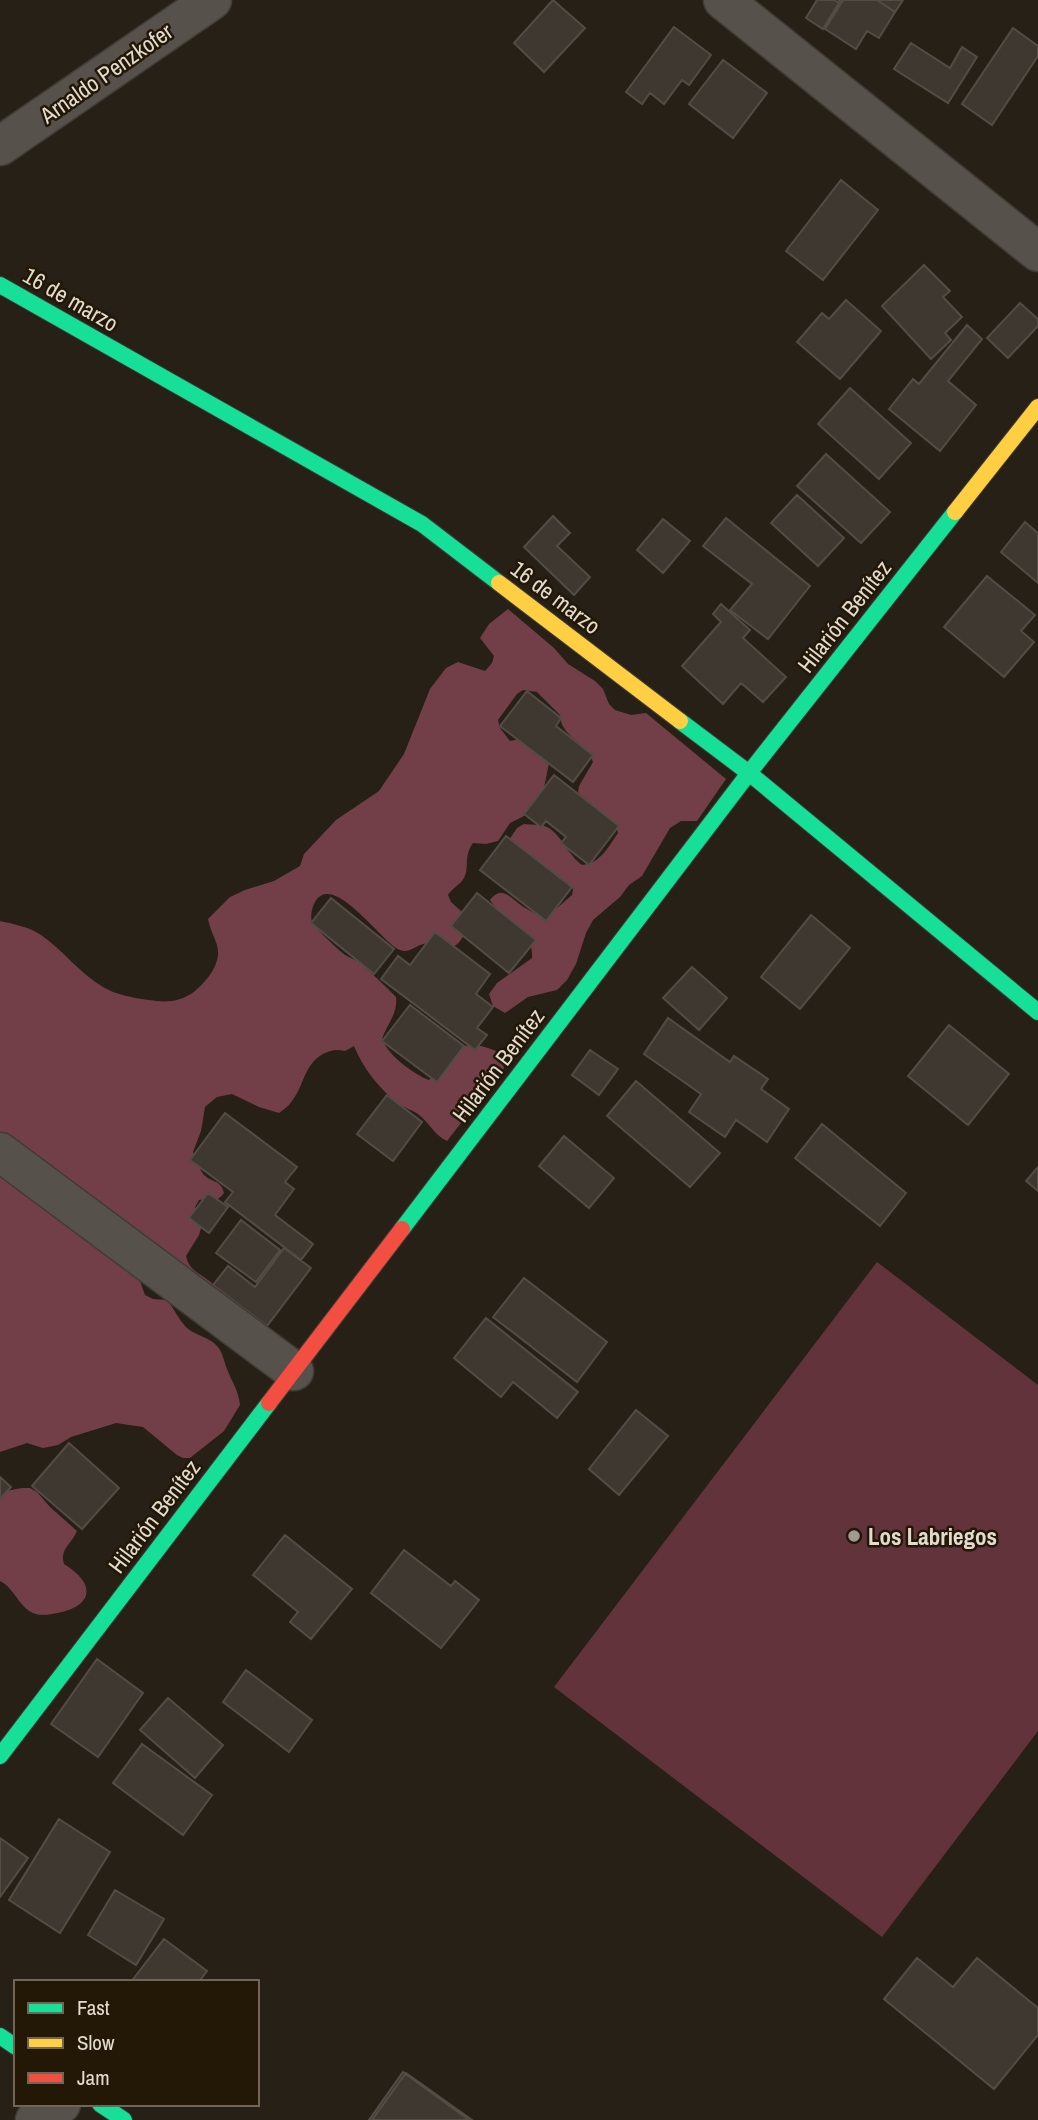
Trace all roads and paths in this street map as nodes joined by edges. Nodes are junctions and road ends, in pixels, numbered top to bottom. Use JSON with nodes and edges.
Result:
{"nodes":[{"id":1,"x":212,"y":0,"type":"edge"},
{"id":2,"x":723,"y":0,"type":"edge"},
{"id":3,"x":0,"y":146,"type":"edge"},
{"id":4,"x":1038,"y":252,"type":"edge"},
{"id":5,"x":0,"y":285,"type":"edge"},
{"id":6,"x":1038,"y":407,"type":"edge"},
{"id":7,"x":749,"y":773,"type":"junction"},
{"id":8,"x":1038,"y":1012,"type":"edge"},
{"id":9,"x":0,"y":1152,"type":"edge"},
{"id":10,"x":294,"y":1371,"type":"junction"},
{"id":11,"x":0,"y":1756,"type":"edge"},
{"id":12,"x":58,"y":2106,"type":"edge"},
{"id":13,"x":103,"y":2106,"type":"edge"},
{"id":14,"x":34,"y":2120,"type":"edge"},
{"id":15,"x":124,"y":2120,"type":"edge"}],
"edges":[{"from":1,"to":3,"type":"street","name":"Arnaldo Penzkofer"},
{"from":2,"to":4,"type":"street"},
{"from":5,"to":7,"type":"street","name":"16 de marzo"},
{"from":6,"to":7,"type":"street","name":"Hilarión Benítez"},
{"from":7,"to":8,"type":"street","name":"16 de marzo"},
{"from":7,"to":10,"type":"street","name":"Hilarión Benítez"},
{"from":9,"to":10,"type":"street"},
{"from":10,"to":11,"type":"street","name":"Hilarión Benítez"},
{"from":12,"to":14,"type":"street"},
{"from":13,"to":15,"type":"street"}]}
